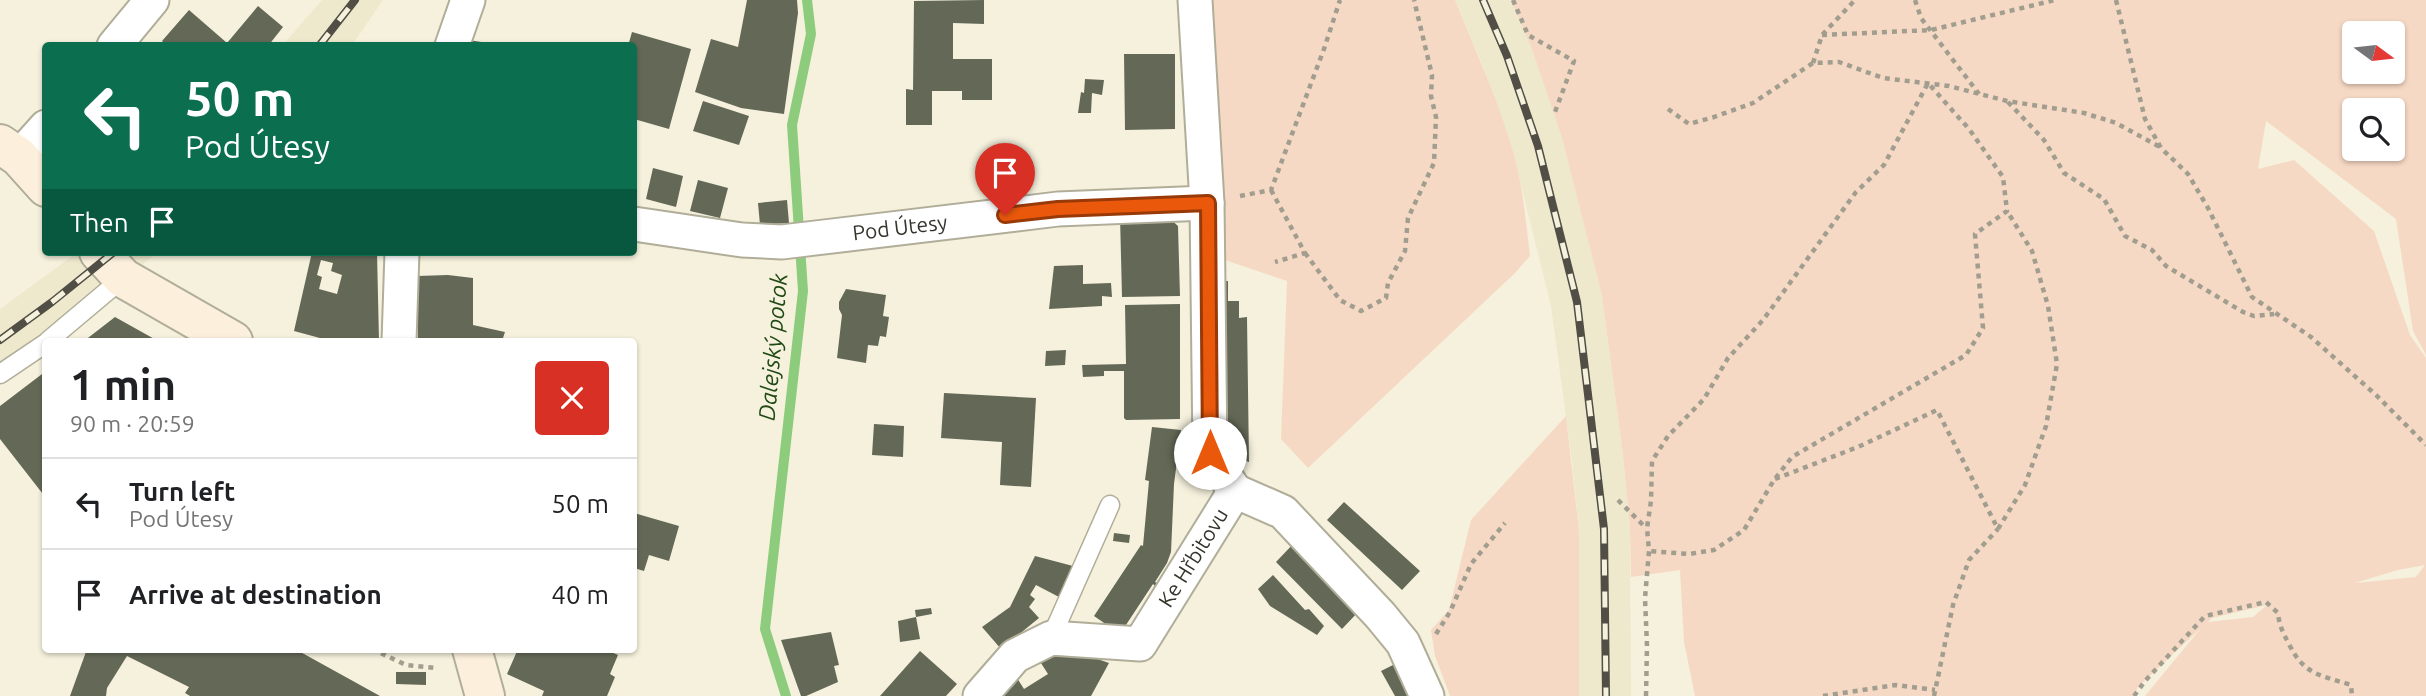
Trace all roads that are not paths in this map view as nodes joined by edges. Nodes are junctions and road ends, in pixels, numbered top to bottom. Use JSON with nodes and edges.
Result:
{"nodes":[{"id":1,"x":152,"y":0,"type":"edge"},
{"id":2,"x":468,"y":0,"type":"edge"},
{"id":3,"x":1195,"y":0,"type":"edge"},
{"id":4,"x":117,"y":42,"type":"edge"},
{"id":5,"x":453,"y":42,"type":"edge"},
{"id":6,"x":42,"y":130,"type":"edge"},
{"id":7,"x":10,"y":151,"type":"edge"},
{"id":8,"x":42,"y":183,"type":"edge"},
{"id":9,"x":1208,"y":203,"type":"junction"},
{"id":10,"x":637,"y":225,"type":"edge"},
{"id":11,"x":402,"y":256,"type":"edge"},
{"id":12,"x":111,"y":265,"type":"edge"},
{"id":13,"x":50,"y":338,"type":"edge"},
{"id":14,"x":228,"y":338,"type":"edge"},
{"id":15,"x":399,"y":338,"type":"edge"},
{"id":16,"x":42,"y":345,"type":"edge"},
{"id":17,"x":0,"y":374,"type":"edge"},
{"id":18,"x":1235,"y":491,"type":"junction"},
{"id":19,"x":1110,"y":505,"type":"dead end"},
{"id":20,"x":1051,"y":638,"type":"junction"},
{"id":21,"x":473,"y":653,"type":"edge"},
{"id":22,"x":485,"y":696,"type":"edge"},
{"id":23,"x":980,"y":696,"type":"edge"},
{"id":24,"x":1427,"y":696,"type":"edge"}],
"edges":[{"from":1,"to":4,"type":"street"},
{"from":2,"to":5,"type":"street"},
{"from":3,"to":9,"type":"street"},
{"from":6,"to":7,"type":"street"},
{"from":7,"to":8,"type":"street"},
{"from":9,"to":10,"type":"street","name":"Pod Útesy"},
{"from":9,"to":18,"type":"street"},
{"from":11,"to":15,"type":"street"},
{"from":12,"to":13,"type":"lane"},
{"from":12,"to":14,"type":"street"},
{"from":16,"to":17,"type":"lane"},
{"from":18,"to":20,"type":"street","name":"Ke Hřbitovu"},
{"from":18,"to":24,"type":"street","name":"Ke Hřbitovu"},
{"from":19,"to":20,"type":"lane"},
{"from":20,"to":23,"type":"street"},
{"from":21,"to":22,"type":"street"}]}
